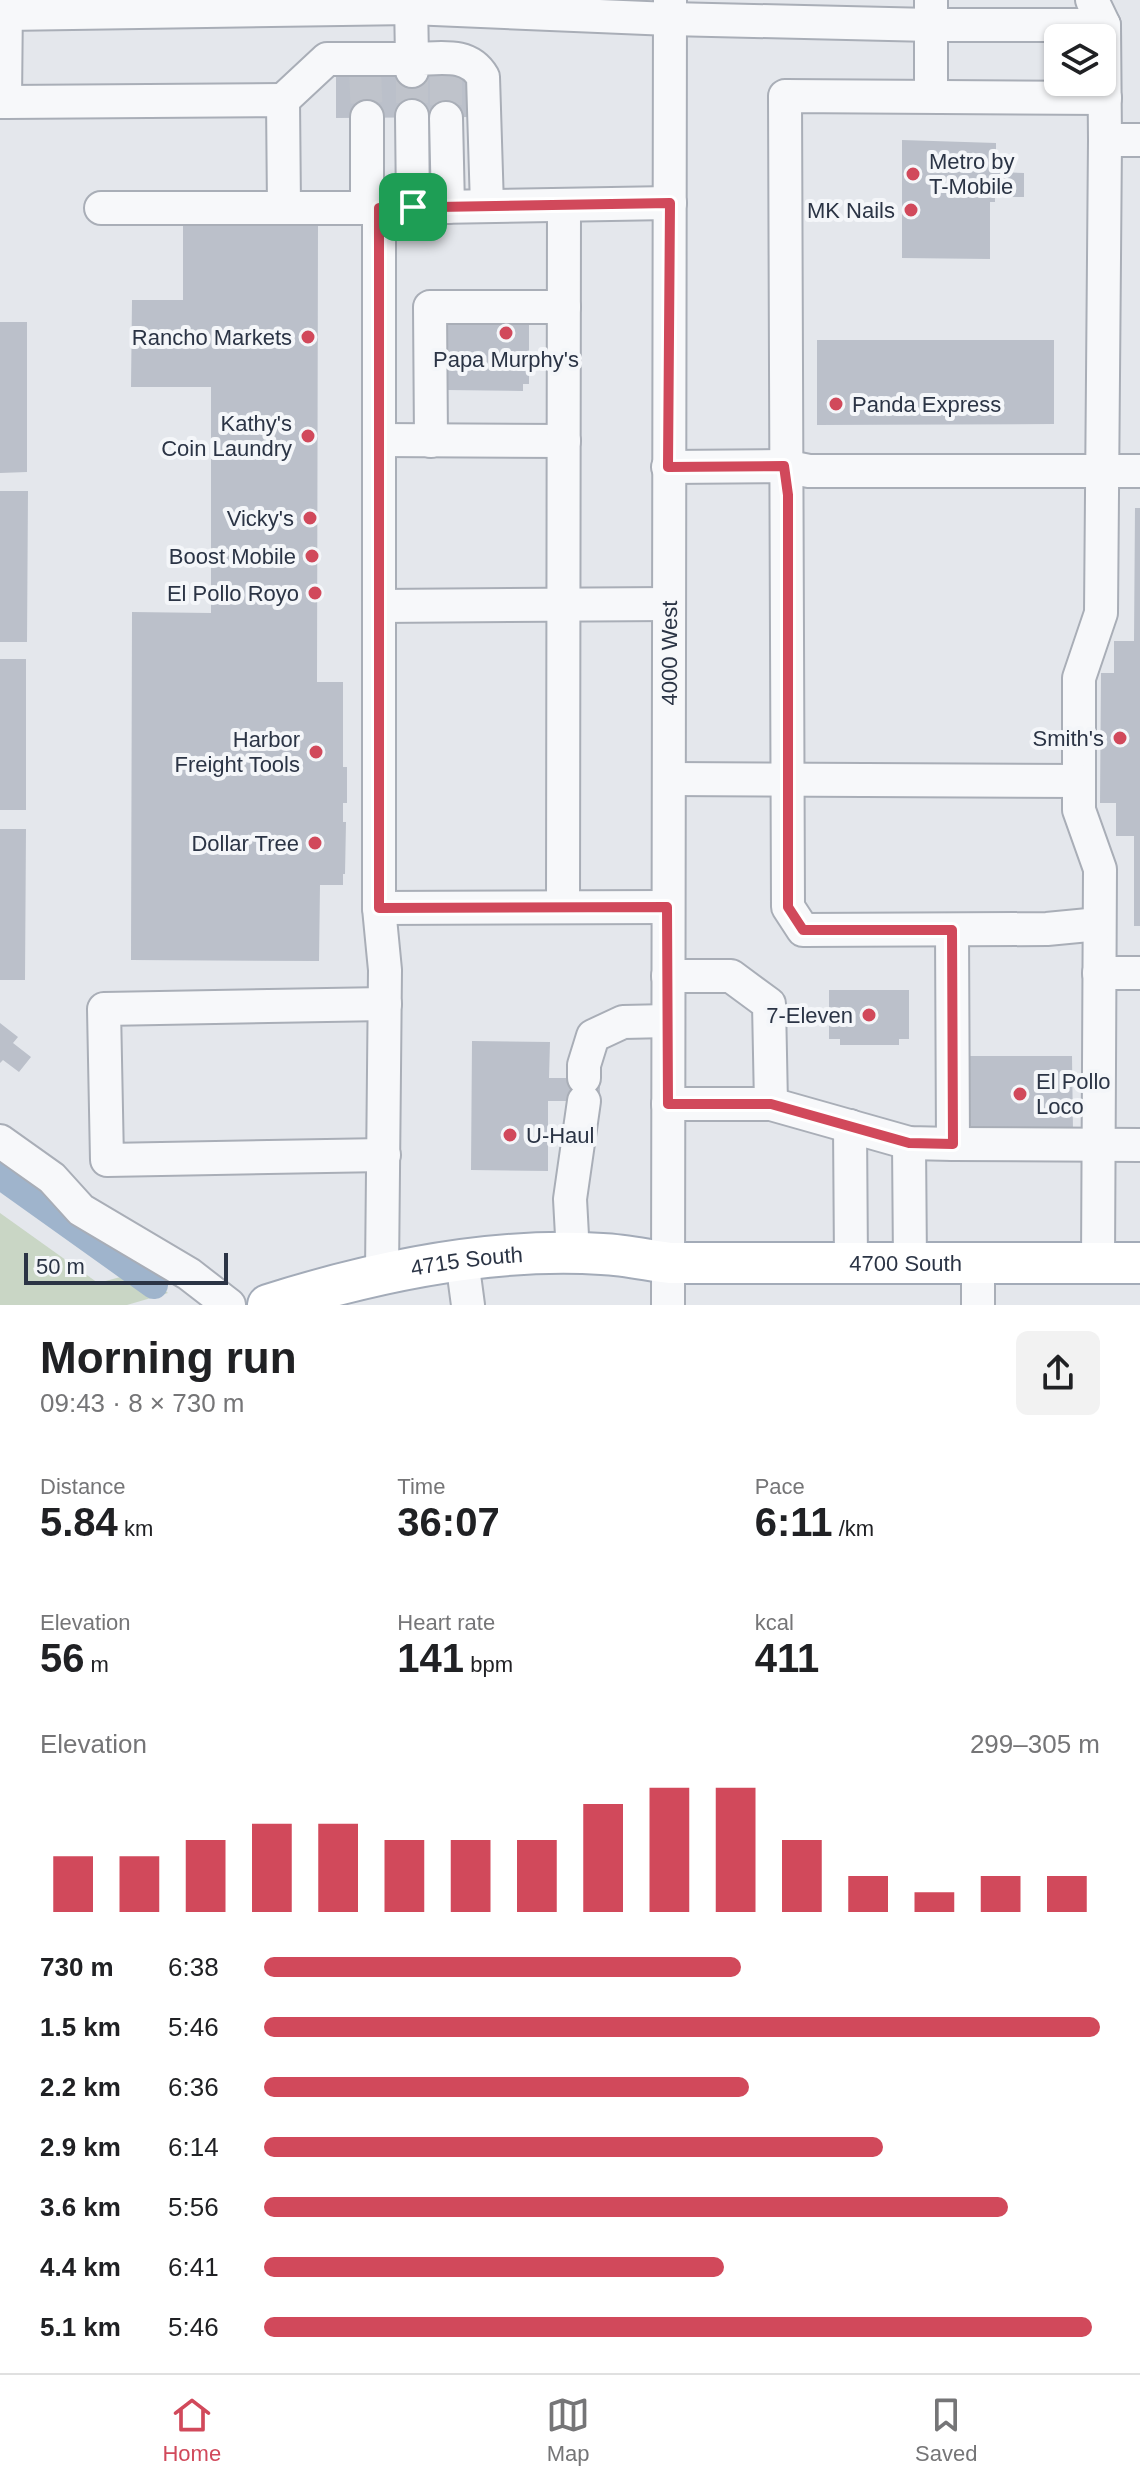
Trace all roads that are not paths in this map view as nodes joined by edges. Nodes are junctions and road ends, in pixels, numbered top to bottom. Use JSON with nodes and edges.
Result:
{"nodes":[{"id":1,"x":411,"y":4,"type":"edge"},
{"id":2,"x":464,"y":5,"type":"edge"},
{"id":3,"x":6,"y":7,"type":"edge"},
{"id":4,"x":583,"y":8,"type":"edge"},
{"id":5,"x":670,"y":10,"type":"edge"},
{"id":6,"x":931,"y":13,"type":"edge"},
{"id":7,"x":1098,"y":13,"type":"edge"},
{"id":8,"x":412,"y":65,"type":"junction"},
{"id":9,"x":931,"y":96,"type":"junction"},
{"id":10,"x":1105,"y":98,"type":"junction"},
{"id":11,"x":283,"y":100,"type":"junction"},
{"id":12,"x":2,"y":102,"type":"edge"},
{"id":13,"x":412,"y":116,"type":"tunnel mouth"},
{"id":14,"x":367,"y":117,"type":"tunnel mouth"},
{"id":15,"x":446,"y":118,"type":"tunnel mouth"},
{"id":16,"x":1105,"y":140,"type":"junction"},
{"id":17,"x":1140,"y":140,"type":"edge"},
{"id":18,"x":670,"y":203,"type":"junction"},
{"id":19,"x":487,"y":206,"type":"junction"},
{"id":20,"x":564,"y":206,"type":"junction"},
{"id":21,"x":413,"y":207,"type":"junction"},
{"id":22,"x":448,"y":207,"type":"junction"},
{"id":23,"x":101,"y":208,"type":"dead end"},
{"id":24,"x":284,"y":208,"type":"junction"},
{"id":25,"x":373,"y":208,"type":"junction"},
{"id":26,"x":564,"y":307,"type":"junction"},
{"id":27,"x":380,"y":440,"type":"junction"},
{"id":28,"x":431,"y":441,"type":"junction"},
{"id":29,"x":564,"y":441,"type":"junction"},
{"id":30,"x":784,"y":466,"type":"junction"},
{"id":31,"x":668,"y":467,"type":"junction"},
{"id":32,"x":1102,"y":471,"type":"junction"},
{"id":33,"x":1140,"y":471,"type":"edge"},
{"id":34,"x":669,"y":604,"type":"junction"},
{"id":35,"x":564,"y":605,"type":"junction"},
{"id":36,"x":379,"y":606,"type":"junction"},
{"id":37,"x":669,"y":779,"type":"junction"},
{"id":38,"x":787,"y":781,"type":"junction"},
{"id":39,"x":1079,"y":781,"type":"junction"},
{"id":40,"x":563,"y":907,"type":"junction"},
{"id":41,"x":667,"y":907,"type":"junction"},
{"id":42,"x":379,"y":908,"type":"junction"},
{"id":43,"x":1099,"y":924,"type":"junction"},
{"id":44,"x":952,"y":930,"type":"junction"},
{"id":45,"x":1099,"y":973,"type":"junction"},
{"id":46,"x":1140,"y":973,"type":"edge"},
{"id":47,"x":668,"y":976,"type":"junction"},
{"id":48,"x":385,"y":1004,"type":"junction"},
{"id":49,"x":668,"y":1021,"type":"junction"},
{"id":50,"x":668,"y":1104,"type":"junction"},
{"id":51,"x":771,"y":1104,"type":"junction"},
{"id":52,"x":850,"y":1126,"type":"junction"},
{"id":53,"x":0,"y":1141,"type":"edge"},
{"id":54,"x":909,"y":1143,"type":"junction"},
{"id":55,"x":953,"y":1144,"type":"junction"},
{"id":56,"x":1097,"y":1145,"type":"junction"},
{"id":57,"x":1140,"y":1145,"type":"edge"},
{"id":58,"x":384,"y":1155,"type":"junction"},
{"id":59,"x":573,"y":1254,"type":"junction"},
{"id":60,"x":462,"y":1260,"type":"junction"},
{"id":61,"x":670,"y":1263,"type":"junction"},
{"id":62,"x":851,"y":1263,"type":"junction"},
{"id":63,"x":978,"y":1263,"type":"junction"},
{"id":64,"x":1098,"y":1263,"type":"junction"},
{"id":65,"x":1140,"y":1263,"type":"edge"},
{"id":66,"x":910,"y":1264,"type":"junction"},
{"id":67,"x":382,"y":1273,"type":"junction"},
{"id":68,"x":229,"y":1305,"type":"edge"},
{"id":69,"x":268,"y":1305,"type":"edge"},
{"id":70,"x":468,"y":1305,"type":"edge"},
{"id":71,"x":668,"y":1305,"type":"edge"},
{"id":72,"x":978,"y":1305,"type":"edge"}],
"edges":[{"from":1,"to":2,"type":"street"},
{"from":1,"to":3,"type":"street"},
{"from":1,"to":8,"type":"street"},
{"from":2,"to":4,"type":"street"},
{"from":3,"to":12,"type":"street"},
{"from":4,"to":5,"type":"street"},
{"from":5,"to":6,"type":"street"},
{"from":5,"to":18,"type":"street","name":"4000 West"},
{"from":6,"to":7,"type":"street"},
{"from":6,"to":9,"type":"street"},
{"from":7,"to":10,"type":"street"},
{"from":8,"to":11,"type":"street"},
{"from":8,"to":19,"type":"street"},
{"from":9,"to":10,"type":"street"},
{"from":9,"to":30,"type":"street"},
{"from":10,"to":16,"type":"street"},
{"from":11,"to":12,"type":"street"},
{"from":11,"to":24,"type":"street"},
{"from":13,"to":21,"type":"street"},
{"from":14,"to":25,"type":"street"},
{"from":15,"to":22,"type":"street"},
{"from":16,"to":17,"type":"street"},
{"from":16,"to":32,"type":"street"},
{"from":18,"to":20,"type":"street"},
{"from":18,"to":31,"type":"street","name":"4000 West"},
{"from":19,"to":20,"type":"street"},
{"from":19,"to":22,"type":"street"},
{"from":20,"to":26,"type":"street"},
{"from":21,"to":22,"type":"street"},
{"from":21,"to":25,"type":"street"},
{"from":23,"to":24,"type":"street"},
{"from":24,"to":25,"type":"street"},
{"from":25,"to":27,"type":"street"},
{"from":26,"to":28,"type":"street"},
{"from":26,"to":29,"type":"street"},
{"from":27,"to":28,"type":"street"},
{"from":27,"to":36,"type":"street"},
{"from":28,"to":29,"type":"street"},
{"from":29,"to":35,"type":"street"},
{"from":30,"to":31,"type":"street"},
{"from":30,"to":32,"type":"street"},
{"from":30,"to":38,"type":"street"},
{"from":31,"to":34,"type":"street","name":"4000 West"},
{"from":32,"to":33,"type":"street"},
{"from":32,"to":39,"type":"street"},
{"from":34,"to":35,"type":"street"},
{"from":34,"to":37,"type":"street","name":"4000 West"},
{"from":35,"to":36,"type":"street"},
{"from":35,"to":40,"type":"street"},
{"from":36,"to":42,"type":"street"},
{"from":37,"to":38,"type":"street"},
{"from":37,"to":41,"type":"street","name":"4000 West"},
{"from":38,"to":39,"type":"street"},
{"from":38,"to":44,"type":"street"},
{"from":39,"to":43,"type":"street"},
{"from":40,"to":41,"type":"street"},
{"from":40,"to":42,"type":"street"},
{"from":41,"to":47,"type":"street","name":"4000 West"},
{"from":42,"to":48,"type":"street"},
{"from":43,"to":44,"type":"street"},
{"from":43,"to":45,"type":"street"},
{"from":44,"to":55,"type":"street"},
{"from":45,"to":46,"type":"street"},
{"from":45,"to":56,"type":"street"},
{"from":47,"to":49,"type":"street","name":"4000 West"},
{"from":47,"to":51,"type":"street"},
{"from":48,"to":58,"type":"street"},
{"from":48,"to":58,"type":"street"},
{"from":49,"to":50,"type":"street","name":"4000 West"},
{"from":49,"to":59,"type":"street"},
{"from":50,"to":51,"type":"street"},
{"from":50,"to":61,"type":"street","name":"4000 West"},
{"from":51,"to":52,"type":"street"},
{"from":52,"to":54,"type":"street"},
{"from":52,"to":62,"type":"street"},
{"from":53,"to":68,"type":"street"},
{"from":54,"to":55,"type":"street"},
{"from":54,"to":66,"type":"street"},
{"from":55,"to":56,"type":"street"},
{"from":56,"to":57,"type":"street"},
{"from":56,"to":64,"type":"street"},
{"from":58,"to":67,"type":"street"},
{"from":59,"to":60,"type":"main road","name":"4715 South"},
{"from":59,"to":61,"type":"main road","name":"4715 South"},
{"from":60,"to":67,"type":"main road","name":"4715 South"},
{"from":60,"to":70,"type":"street"},
{"from":61,"to":62,"type":"main road","name":"4700 South"},
{"from":61,"to":71,"type":"street","name":"4000 West"},
{"from":62,"to":66,"type":"main road","name":"4700 South"},
{"from":63,"to":64,"type":"main road","name":"4700 South"},
{"from":63,"to":66,"type":"main road","name":"4700 South"},
{"from":63,"to":72,"type":"street"},
{"from":64,"to":65,"type":"main road","name":"4700 South"},
{"from":67,"to":69,"type":"main road","name":"4715 South"}]}
